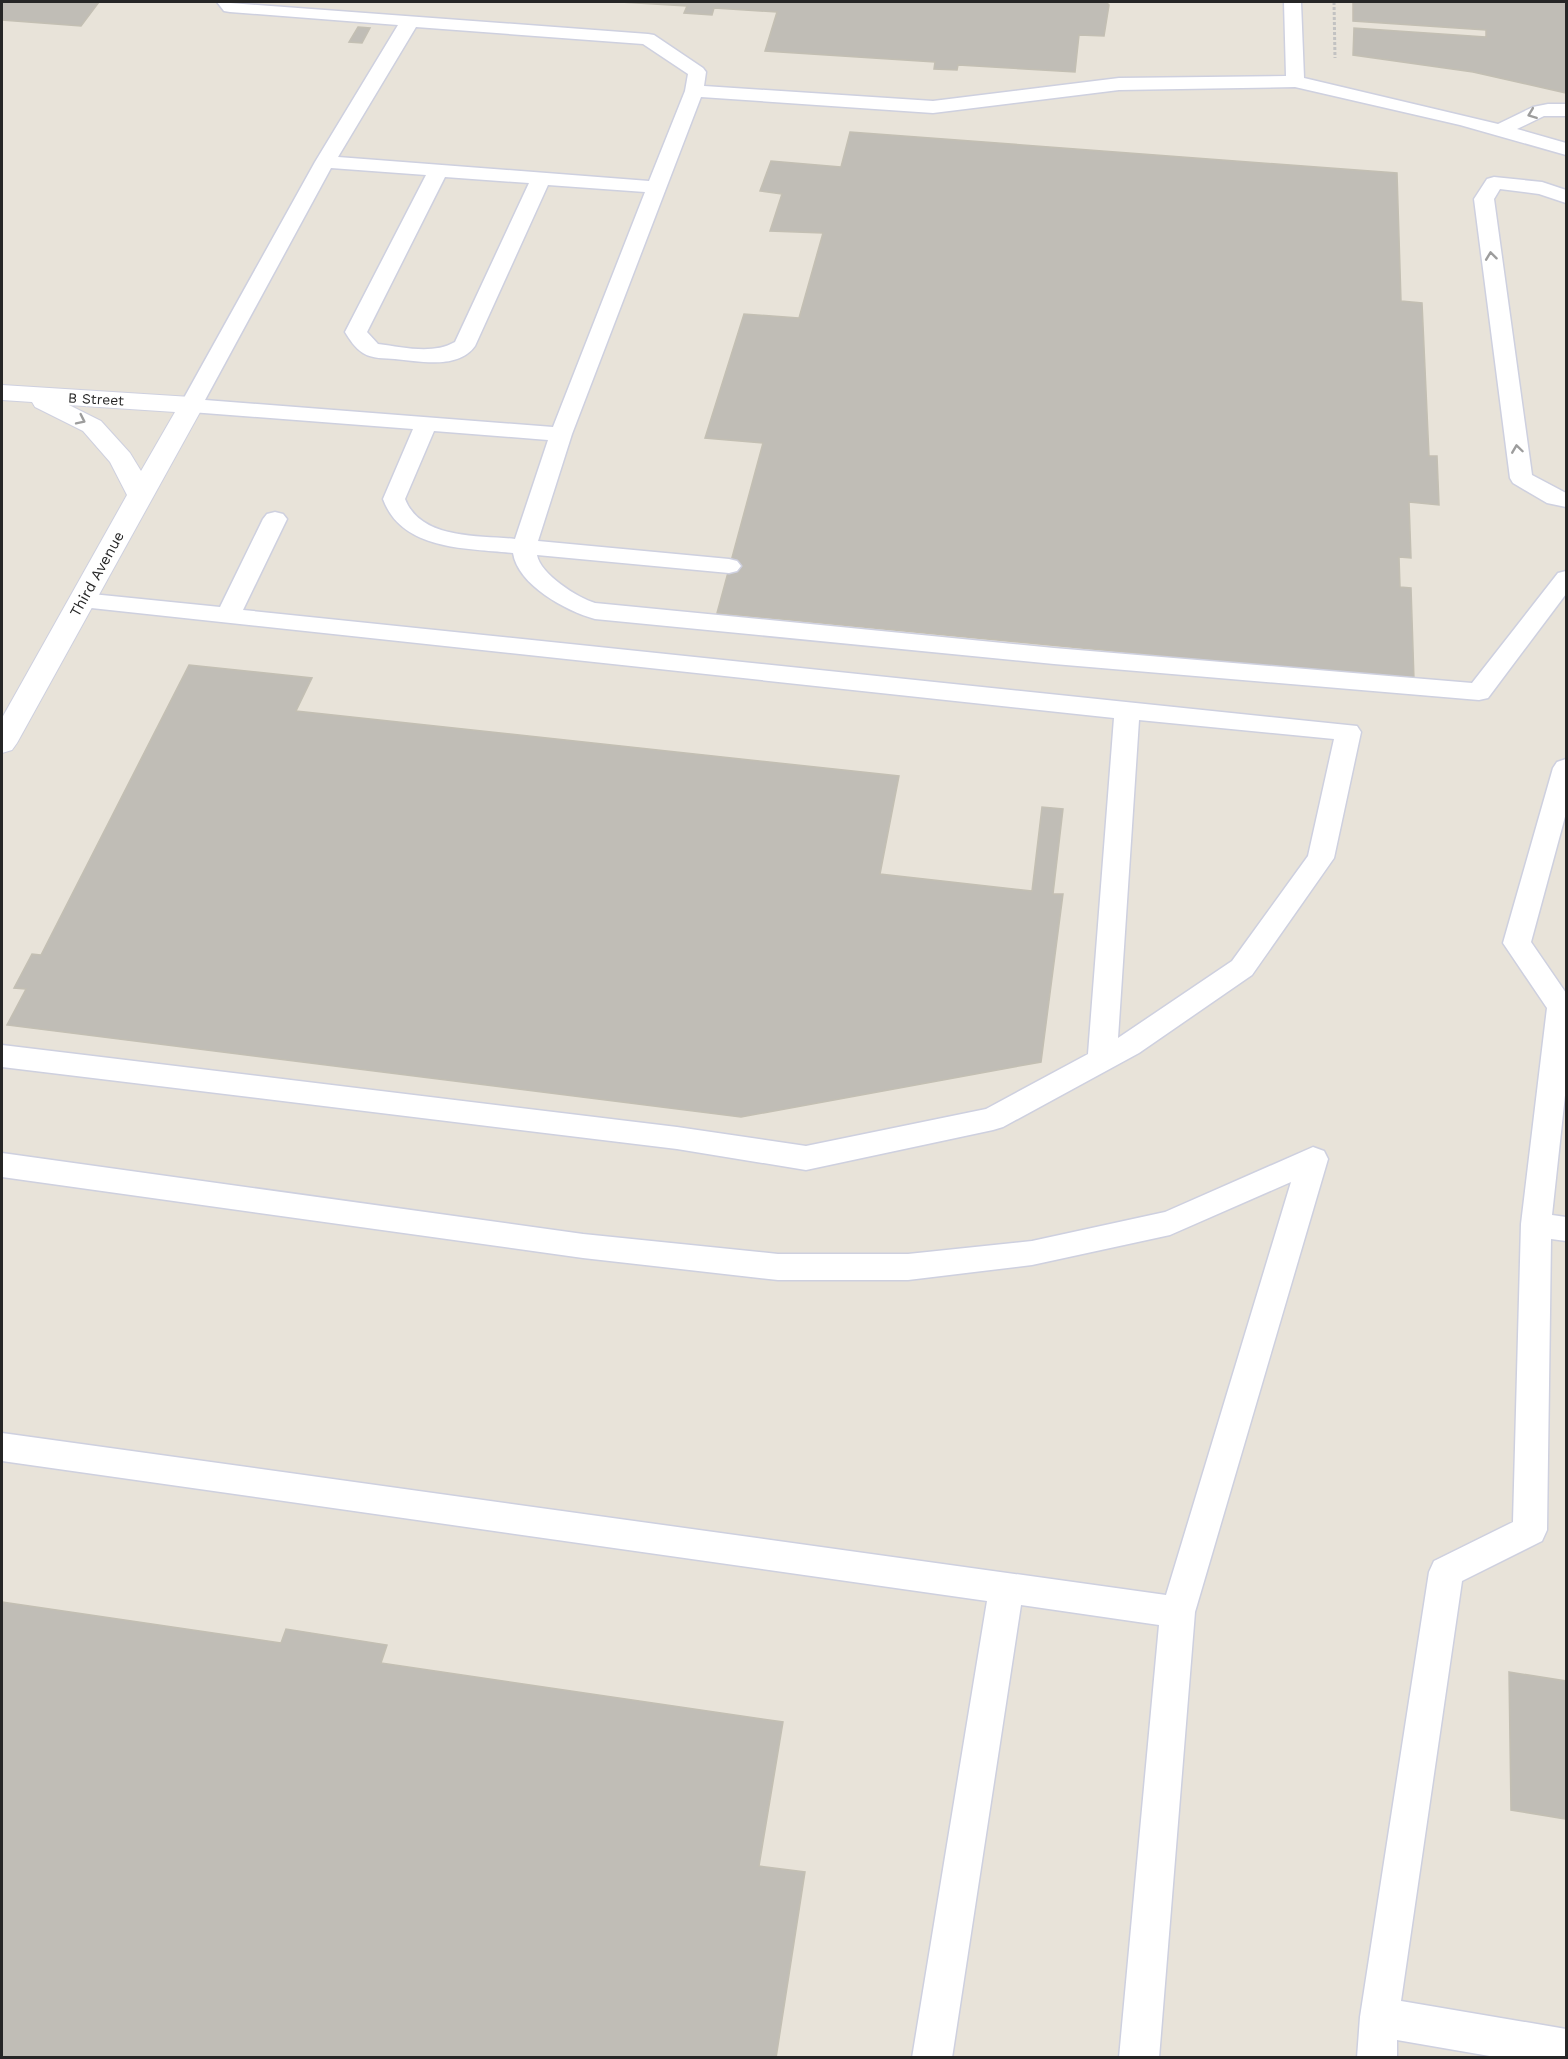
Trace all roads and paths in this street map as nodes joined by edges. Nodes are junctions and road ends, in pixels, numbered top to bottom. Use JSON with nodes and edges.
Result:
{"nodes":[{"id":1,"x":225,"y":2,"type":"edge"},
{"id":2,"x":1293,"y":2,"type":"edge"},
{"id":3,"x":1334,"y":2,"type":"edge"},
{"id":4,"x":410,"y":21,"type":"junction"},
{"id":5,"x":1295,"y":81,"type":"junction"},
{"id":6,"x":694,"y":91,"type":"junction"},
{"id":7,"x":1336,"y":91,"type":"junction"},
{"id":8,"x":1566,"y":110,"type":"edge"},
{"id":9,"x":1501,"y":130,"type":"junction"},
{"id":10,"x":1566,"y":149,"type":"edge"},
{"id":11,"x":325,"y":162,"type":"junction"},
{"id":12,"x":438,"y":171,"type":"junction"},
{"id":13,"x":541,"y":178,"type":"junction"},
{"id":14,"x":655,"y":187,"type":"junction"},
{"id":15,"x":1566,"y":197,"type":"edge"},
{"id":16,"x":2,"y":393,"type":"edge"},
{"id":17,"x":28,"y":395,"type":"junction"},
{"id":18,"x":191,"y":405,"type":"junction"},
{"id":19,"x":426,"y":424,"type":"junction"},
{"id":20,"x":561,"y":434,"type":"junction"},
{"id":21,"x":141,"y":496,"type":"junction"},
{"id":22,"x":1566,"y":500,"type":"edge"},
{"id":23,"x":274,"y":519,"type":"dead end"},
{"id":24,"x":524,"y":548,"type":"junction"},
{"id":25,"x":729,"y":566,"type":"dead end"},
{"id":26,"x":1566,"y":578,"type":"edge"},
{"id":27,"x":82,"y":600,"type":"junction"},
{"id":28,"x":228,"y":616,"type":"junction"},
{"id":29,"x":1127,"y":711,"type":"junction"},
{"id":30,"x":2,"y":743,"type":"edge"},
{"id":31,"x":1566,"y":768,"type":"edge"},
{"id":32,"x":1564,"y":1007,"type":"edge"},
{"id":33,"x":2,"y":1056,"type":"edge"},
{"id":34,"x":1102,"y":1061,"type":"junction"},
{"id":35,"x":2,"y":1165,"type":"edge"},
{"id":36,"x":1551,"y":1227,"type":"edge"},
{"id":37,"x":2,"y":1448,"type":"edge"},
{"id":38,"x":1006,"y":1588,"type":"junction"},
{"id":39,"x":1178,"y":1612,"type":"junction"},
{"id":40,"x":1379,"y":2017,"type":"junction"},
{"id":41,"x":1513,"y":2049,"type":"edge"},
{"id":42,"x":1566,"y":2049,"type":"edge"},
{"id":43,"x":932,"y":2058,"type":"edge"},
{"id":44,"x":1139,"y":2058,"type":"edge"},
{"id":45,"x":1377,"y":2058,"type":"edge"}],
"edges":[{"from":1,"to":4,"type":"lane"},
{"from":2,"to":5,"type":"lane"},
{"from":3,"to":7,"type":"path"},
{"from":4,"to":6,"type":"lane"},
{"from":4,"to":11,"type":"lane"},
{"from":5,"to":6,"type":"lane"},
{"from":5,"to":7,"type":"lane"},
{"from":6,"to":14,"type":"lane"},
{"from":7,"to":9,"type":"lane"},
{"from":8,"to":9,"type":"lane","one_way":true},
{"from":9,"to":10,"type":"lane"},
{"from":11,"to":12,"type":"lane"},
{"from":11,"to":18,"type":"lane"},
{"from":12,"to":13,"type":"lane"},
{"from":12,"to":13,"type":"lane"},
{"from":13,"to":14,"type":"lane"},
{"from":14,"to":20,"type":"lane"},
{"from":22,"to":15,"type":"lane","one_way":true},
{"from":16,"to":17,"type":"street","name":"B Street"},
{"from":17,"to":18,"type":"street","name":"B Street"},
{"from":17,"to":21,"type":"street","one_way":true},
{"from":18,"to":19,"type":"lane"},
{"from":18,"to":21,"type":"street","name":"Third Avenue"},
{"from":19,"to":20,"type":"lane"},
{"from":19,"to":24,"type":"lane"},
{"from":20,"to":24,"type":"lane"},
{"from":21,"to":27,"type":"street","name":"Third Avenue"},
{"from":23,"to":28,"type":"lane"},
{"from":24,"to":25,"type":"lane"},
{"from":24,"to":26,"type":"lane"},
{"from":27,"to":28,"type":"lane"},
{"from":27,"to":30,"type":"street","name":"Third Avenue"},
{"from":28,"to":29,"type":"lane"},
{"from":29,"to":34,"type":"lane"},
{"from":29,"to":34,"type":"lane"},
{"from":31,"to":32,"type":"lane"},
{"from":32,"to":36,"type":"lane"},
{"from":33,"to":34,"type":"lane"},
{"from":35,"to":39,"type":"lane"},
{"from":36,"to":40,"type":"lane"},
{"from":37,"to":38,"type":"lane"},
{"from":38,"to":39,"type":"lane"},
{"from":38,"to":43,"type":"lane"},
{"from":39,"to":44,"type":"lane"},
{"from":40,"to":41,"type":"lane"},
{"from":40,"to":45,"type":"lane"},
{"from":41,"to":42,"type":"lane"}]}
